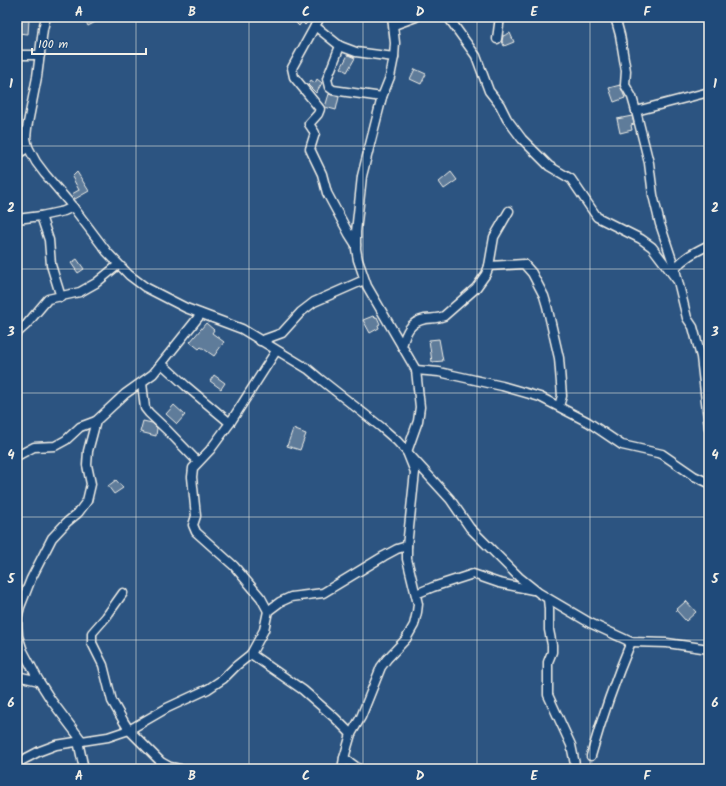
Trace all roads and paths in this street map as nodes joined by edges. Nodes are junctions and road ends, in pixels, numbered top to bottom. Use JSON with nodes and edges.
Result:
{"nodes":[{"id":1,"x":46,"y":17,"type":"edge"},
{"id":2,"x":320,"y":17,"type":"edge"},
{"id":3,"x":416,"y":17,"type":"edge"},
{"id":4,"x":448,"y":17,"type":"edge"},
{"id":5,"x":500,"y":17,"type":"edge"},
{"id":6,"x":615,"y":17,"type":"edge"},
{"id":7,"x":393,"y":21,"type":"edge"},
{"id":8,"x":315,"y":26,"type":"junction"},
{"id":9,"x":497,"y":39,"type":"dead end"},
{"id":10,"x":340,"y":46,"type":"junction"},
{"id":11,"x":17,"y":55,"type":"edge"},
{"id":12,"x":40,"y":55,"type":"junction"},
{"id":13,"x":394,"y":57,"type":"junction"},
{"id":14,"x":709,"y":92,"type":"edge"},
{"id":15,"x":382,"y":97,"type":"junction"},
{"id":16,"x":636,"y":110,"type":"junction"},
{"id":17,"x":28,"y":147,"type":"junction"},
{"id":18,"x":17,"y":155,"type":"edge"},
{"id":19,"x":73,"y":207,"type":"junction"},
{"id":20,"x":509,"y":211,"type":"dead end"},
{"id":21,"x":41,"y":216,"type":"junction"},
{"id":22,"x":17,"y":219,"type":"edge"},
{"id":23,"x":356,"y":245,"type":"junction"},
{"id":24,"x":709,"y":245,"type":"edge"},
{"id":25,"x":118,"y":265,"type":"junction"},
{"id":26,"x":489,"y":266,"type":"junction"},
{"id":27,"x":675,"y":269,"type":"junction"},
{"id":28,"x":364,"y":280,"type":"junction"},
{"id":29,"x":677,"y":280,"type":"junction"},
{"id":30,"x":61,"y":297,"type":"junction"},
{"id":31,"x":201,"y":314,"type":"junction"},
{"id":32,"x":17,"y":333,"type":"edge"},
{"id":33,"x":260,"y":341,"type":"junction"},
{"id":34,"x":402,"y":346,"type":"junction"},
{"id":35,"x":276,"y":351,"type":"junction"},
{"id":36,"x":162,"y":364,"type":"junction"},
{"id":37,"x":416,"y":370,"type":"junction"},
{"id":38,"x":142,"y":383,"type":"junction"},
{"id":39,"x":559,"y":406,"type":"junction"},
{"id":40,"x":708,"y":414,"type":"edge"},
{"id":41,"x":96,"y":421,"type":"junction"},
{"id":42,"x":230,"y":423,"type":"junction"},
{"id":43,"x":709,"y":428,"type":"edge"},
{"id":44,"x":407,"y":452,"type":"junction"},
{"id":45,"x":17,"y":456,"type":"edge"},
{"id":46,"x":198,"y":462,"type":"junction"},
{"id":47,"x":709,"y":484,"type":"edge"},
{"id":48,"x":407,"y":546,"type":"junction"},
{"id":49,"x":535,"y":590,"type":"junction"},
{"id":50,"x":123,"y":593,"type":"dead end"},
{"id":51,"x":416,"y":594,"type":"junction"},
{"id":52,"x":548,"y":599,"type":"junction"},
{"id":53,"x":268,"y":611,"type":"junction"},
{"id":54,"x":631,"y":642,"type":"junction"},
{"id":55,"x":709,"y":649,"type":"edge"},
{"id":56,"x":251,"y":654,"type":"junction"},
{"id":57,"x":17,"y":676,"type":"edge"},
{"id":58,"x":39,"y":681,"type":"junction"},
{"id":59,"x":129,"y":730,"type":"junction"},
{"id":60,"x":351,"y":734,"type":"junction"},
{"id":61,"x":80,"y":741,"type":"junction"},
{"id":62,"x":591,"y":756,"type":"dead end"},
{"id":63,"x":344,"y":758,"type":"junction"},
{"id":64,"x":17,"y":763,"type":"edge"},
{"id":65,"x":169,"y":768,"type":"edge"},
{"id":66,"x":84,"y":769,"type":"edge"},
{"id":67,"x":180,"y":769,"type":"edge"},
{"id":68,"x":342,"y":769,"type":"edge"},
{"id":69,"x":359,"y":769,"type":"edge"},
{"id":70,"x":576,"y":769,"type":"edge"}],
"edges":[{"from":1,"to":12,"type":"street"},
{"from":2,"to":8,"type":"street"},
{"from":3,"to":7,"type":"street"},
{"from":4,"to":29,"type":"street"},
{"from":5,"to":9,"type":"street"},
{"from":6,"to":16,"type":"street"},
{"from":7,"to":13,"type":"street"},
{"from":8,"to":10,"type":"street"},
{"from":8,"to":23,"type":"street"},
{"from":10,"to":13,"type":"street"},
{"from":10,"to":15,"type":"street"},
{"from":11,"to":12,"type":"street"},
{"from":12,"to":17,"type":"street"},
{"from":13,"to":15,"type":"street"},
{"from":14,"to":16,"type":"street"},
{"from":15,"to":23,"type":"street"},
{"from":16,"to":27,"type":"street"},
{"from":17,"to":18,"type":"street"},
{"from":17,"to":19,"type":"street"},
{"from":19,"to":21,"type":"street"},
{"from":19,"to":25,"type":"street"},
{"from":20,"to":26,"type":"street"},
{"from":21,"to":22,"type":"street"},
{"from":21,"to":30,"type":"street"},
{"from":23,"to":28,"type":"street"},
{"from":24,"to":27,"type":"street"},
{"from":25,"to":30,"type":"street"},
{"from":25,"to":31,"type":"street"},
{"from":26,"to":34,"type":"street"},
{"from":26,"to":39,"type":"street"},
{"from":27,"to":29,"type":"street"},
{"from":28,"to":33,"type":"street"},
{"from":28,"to":34,"type":"street"},
{"from":29,"to":40,"type":"street"},
{"from":30,"to":32,"type":"street"},
{"from":31,"to":33,"type":"street"},
{"from":31,"to":36,"type":"street"},
{"from":33,"to":35,"type":"street"},
{"from":34,"to":37,"type":"street"},
{"from":35,"to":42,"type":"street"},
{"from":35,"to":44,"type":"street"},
{"from":36,"to":38,"type":"street"},
{"from":36,"to":42,"type":"street"},
{"from":37,"to":39,"type":"street"},
{"from":37,"to":44,"type":"street"},
{"from":38,"to":41,"type":"street"},
{"from":38,"to":46,"type":"street"},
{"from":39,"to":47,"type":"street"},
{"from":40,"to":43,"type":"street"},
{"from":41,"to":45,"type":"street"},
{"from":41,"to":58,"type":"street"},
{"from":42,"to":46,"type":"street"},
{"from":44,"to":48,"type":"street"},
{"from":44,"to":49,"type":"street"},
{"from":46,"to":53,"type":"street"},
{"from":48,"to":51,"type":"street"},
{"from":48,"to":53,"type":"street"},
{"from":49,"to":51,"type":"street"},
{"from":49,"to":52,"type":"street"},
{"from":50,"to":59,"type":"street"},
{"from":51,"to":60,"type":"street"},
{"from":52,"to":54,"type":"street"},
{"from":52,"to":70,"type":"street"},
{"from":53,"to":56,"type":"street"},
{"from":54,"to":55,"type":"street"},
{"from":54,"to":62,"type":"street"},
{"from":56,"to":59,"type":"street"},
{"from":56,"to":60,"type":"street"},
{"from":57,"to":58,"type":"street"},
{"from":58,"to":61,"type":"street"},
{"from":59,"to":61,"type":"street"},
{"from":59,"to":65,"type":"street"},
{"from":60,"to":63,"type":"street"},
{"from":61,"to":64,"type":"street"},
{"from":61,"to":66,"type":"street"},
{"from":63,"to":68,"type":"street"},
{"from":63,"to":69,"type":"street"},
{"from":65,"to":67,"type":"street"}]}
